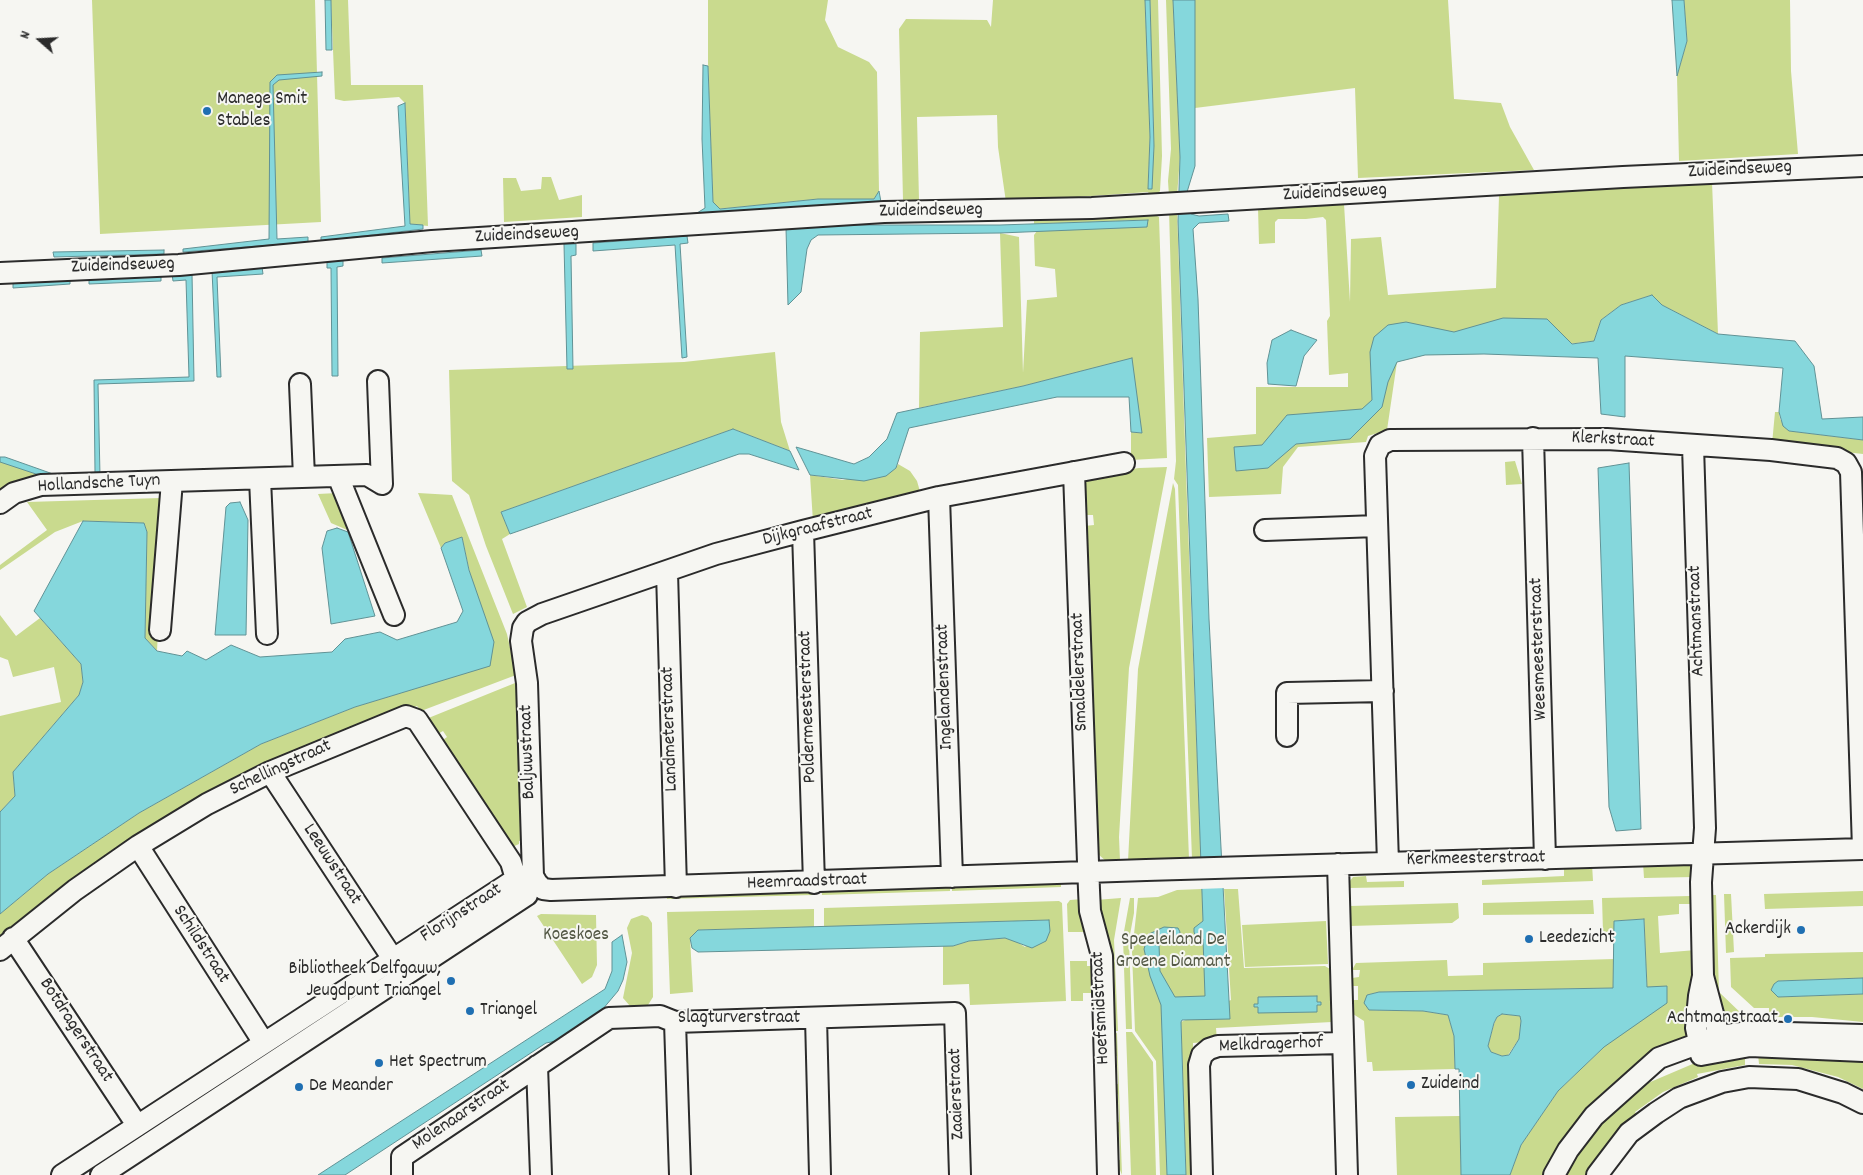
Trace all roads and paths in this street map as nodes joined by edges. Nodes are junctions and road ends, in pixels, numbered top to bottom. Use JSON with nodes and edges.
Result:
{"nodes":[{"id":1,"x":1863,"y":166,"type":"edge"},
{"id":2,"x":0,"y":273,"type":"edge"},
{"id":3,"x":378,"y":381,"type":"dead end"},
{"id":4,"x":300,"y":384,"type":"dead end"},
{"id":5,"x":1533,"y":438,"type":"junction"},
{"id":6,"x":1693,"y":446,"type":"junction"},
{"id":7,"x":1124,"y":464,"type":"dead end"},
{"id":8,"x":1074,"y":472,"type":"junction"},
{"id":9,"x":338,"y":476,"type":"junction"},
{"id":10,"x":304,"y":477,"type":"junction"},
{"id":11,"x":260,"y":479,"type":"junction"},
{"id":12,"x":172,"y":482,"type":"junction"},
{"id":13,"x":939,"y":497,"type":"junction"},
{"id":14,"x":0,"y":503,"type":"edge"},
{"id":15,"x":1377,"y":526,"type":"junction"},
{"id":16,"x":803,"y":530,"type":"junction"},
{"id":17,"x":1265,"y":530,"type":"dead end"},
{"id":18,"x":666,"y":572,"type":"junction"},
{"id":19,"x":394,"y":615,"type":"dead end"},
{"id":20,"x":523,"y":628,"type":"joint"},
{"id":21,"x":160,"y":630,"type":"dead end"},
{"id":22,"x":267,"y":634,"type":"dead end"},
{"id":23,"x":1383,"y":691,"type":"junction"},
{"id":24,"x":1286,"y":736,"type":"dead end"},
{"id":25,"x":270,"y":772,"type":"junction"},
{"id":26,"x":138,"y":846,"type":"junction"},
{"id":27,"x":1863,"y":849,"type":"edge"},
{"id":28,"x":1703,"y":855,"type":"junction"},
{"id":29,"x":1546,"y":859,"type":"junction"},
{"id":30,"x":1388,"y":863,"type":"junction"},
{"id":31,"x":1338,"y":864,"type":"junction"},
{"id":32,"x":1089,"y":872,"type":"junction"},
{"id":33,"x":525,"y":877,"type":"junction"},
{"id":34,"x":952,"y":877,"type":"junction"},
{"id":35,"x":814,"y":882,"type":"junction"},
{"id":36,"x":676,"y":887,"type":"junction"},
{"id":37,"x":7,"y":944,"type":"edge"},
{"id":38,"x":393,"y":959,"type":"junction"},
{"id":39,"x":330,"y":1000,"type":"junction"},
{"id":40,"x":956,"y":1013,"type":"joint"},
{"id":41,"x":341,"y":1018,"type":"junction"},
{"id":42,"x":816,"y":1018,"type":"junction"},
{"id":43,"x":675,"y":1022,"type":"junction"},
{"id":44,"x":1863,"y":1035,"type":"edge"},
{"id":45,"x":1343,"y":1043,"type":"junction"},
{"id":46,"x":1710,"y":1043,"type":"junction"},
{"id":47,"x":264,"y":1044,"type":"junction"},
{"id":48,"x":1863,"y":1051,"type":"edge"},
{"id":49,"x":538,"y":1066,"type":"junction"},
{"id":50,"x":201,"y":1084,"type":"junction"},
{"id":51,"x":212,"y":1102,"type":"junction"},
{"id":52,"x":1863,"y":1103,"type":"edge"},
{"id":53,"x":137,"y":1125,"type":"junction"},
{"id":54,"x":62,"y":1175,"type":"edge"},
{"id":55,"x":101,"y":1175,"type":"edge"},
{"id":56,"x":402,"y":1175,"type":"edge"},
{"id":57,"x":541,"y":1175,"type":"edge"},
{"id":58,"x":680,"y":1175,"type":"edge"},
{"id":59,"x":820,"y":1175,"type":"edge"},
{"id":60,"x":960,"y":1175,"type":"edge"},
{"id":61,"x":1108,"y":1175,"type":"edge"},
{"id":62,"x":1202,"y":1175,"type":"edge"},
{"id":63,"x":1347,"y":1175,"type":"edge"},
{"id":64,"x":1554,"y":1175,"type":"edge"},
{"id":65,"x":1597,"y":1175,"type":"edge"}],
"edges":[{"from":1,"to":2,"type":"street","name":"Zuideindseweg"},
{"from":3,"to":9,"type":"street","name":"Hollandsche Tuyn"},
{"from":4,"to":10,"type":"street"},
{"from":5,"to":6,"type":"street","name":"Klerkstraat"},
{"from":5,"to":15,"type":"street","name":"Klerkstraat"},
{"from":5,"to":29,"type":"street","name":"Weesmeesterstraat"},
{"from":6,"to":27,"type":"street","name":"Klerkstraat"},
{"from":6,"to":28,"type":"street","name":"Achtmanstraat"},
{"from":7,"to":8,"type":"street","name":"Dijkgraafstraat"},
{"from":8,"to":13,"type":"street","name":"Dijkgraafstraat"},
{"from":8,"to":32,"type":"street","name":"Smaldelerstraat"},
{"from":9,"to":10,"type":"street","name":"Hollandsche Tuyn"},
{"from":9,"to":19,"type":"street"},
{"from":10,"to":11,"type":"street","name":"Hollandsche Tuyn"},
{"from":11,"to":12,"type":"street","name":"Hollandsche Tuyn"},
{"from":11,"to":22,"type":"street"},
{"from":12,"to":14,"type":"street","name":"Hollandsche Tuyn"},
{"from":12,"to":21,"type":"street","name":"Hollandsche Tuyn"},
{"from":13,"to":16,"type":"street","name":"Dijkgraafstraat"},
{"from":13,"to":34,"type":"street","name":"Ingelandenstraat"},
{"from":15,"to":17,"type":"street"},
{"from":15,"to":23,"type":"street"},
{"from":16,"to":18,"type":"street","name":"Dijkgraafstraat"},
{"from":16,"to":35,"type":"street","name":"Poldermeesterstraat"},
{"from":18,"to":20,"type":"street","name":"Dijkgraafstraat"},
{"from":18,"to":36,"type":"street","name":"Landmeterstraat"},
{"from":20,"to":33,"type":"street","name":"Baljuwstraat"},
{"from":23,"to":24,"type":"street"},
{"from":23,"to":30,"type":"street"},
{"from":25,"to":26,"type":"street","name":"Schellingstraat"},
{"from":25,"to":33,"type":"street","name":"Schellingstraat"},
{"from":25,"to":38,"type":"street","name":"Leeuwstraat"},
{"from":26,"to":37,"type":"street","name":"Schellingstraat"},
{"from":26,"to":47,"type":"street","name":"Schildstraat"},
{"from":27,"to":28,"type":"street","name":"Kerkmeesterstraat"},
{"from":28,"to":29,"type":"street","name":"Kerkmeesterstraat"},
{"from":28,"to":46,"type":"street","name":"Achtmanstraat"},
{"from":29,"to":30,"type":"street","name":"Kerkmeesterstraat"},
{"from":30,"to":31,"type":"street","name":"Kerkmeesterstraat"},
{"from":31,"to":32,"type":"street","name":"Kerkmeesterstraat"},
{"from":31,"to":45,"type":"street","name":"Melkdragerhof"},
{"from":32,"to":34,"type":"street","name":"Heemraadstraat"},
{"from":32,"to":61,"type":"street","name":"Hoefsmidstraat"},
{"from":33,"to":36,"type":"street","name":"Heemraadstraat"},
{"from":33,"to":38,"type":"street","name":"Florijnstraat"},
{"from":33,"to":41,"type":"street","name":"Florijnstraat"},
{"from":34,"to":35,"type":"street","name":"Heemraadstraat"},
{"from":35,"to":36,"type":"street","name":"Heemraadstraat"},
{"from":37,"to":53,"type":"street","name":"Botdragerstraat"},
{"from":38,"to":39,"type":"street","name":"Florijnstraat"},
{"from":39,"to":41,"type":"street"},
{"from":39,"to":47,"type":"street","name":"Florijnstraat"},
{"from":40,"to":42,"type":"street","name":"Slagturverstraat"},
{"from":40,"to":60,"type":"street","name":"Zaaierstraat"},
{"from":41,"to":51,"type":"street","name":"Florijnstraat"},
{"from":42,"to":43,"type":"street","name":"Slagturverstraat"},
{"from":42,"to":59,"type":"street"},
{"from":43,"to":49,"type":"street","name":"Slagturverstraat"},
{"from":43,"to":58,"type":"street"},
{"from":44,"to":46,"type":"street"},
{"from":45,"to":62,"type":"street","name":"Melkdragerhof"},
{"from":45,"to":63,"type":"street","name":"Melkdragerhof"},
{"from":46,"to":48,"type":"street"},
{"from":46,"to":64,"type":"street"},
{"from":47,"to":50,"type":"street","name":"Florijnstraat"},
{"from":49,"to":56,"type":"street","name":"Molenaarstraat"},
{"from":49,"to":57,"type":"street"},
{"from":50,"to":51,"type":"street"},
{"from":50,"to":53,"type":"street","name":"Florijnstraat"},
{"from":51,"to":55,"type":"street","name":"Florijnstraat"},
{"from":52,"to":65,"type":"street"},
{"from":53,"to":54,"type":"street","name":"Florijnstraat"}]}
